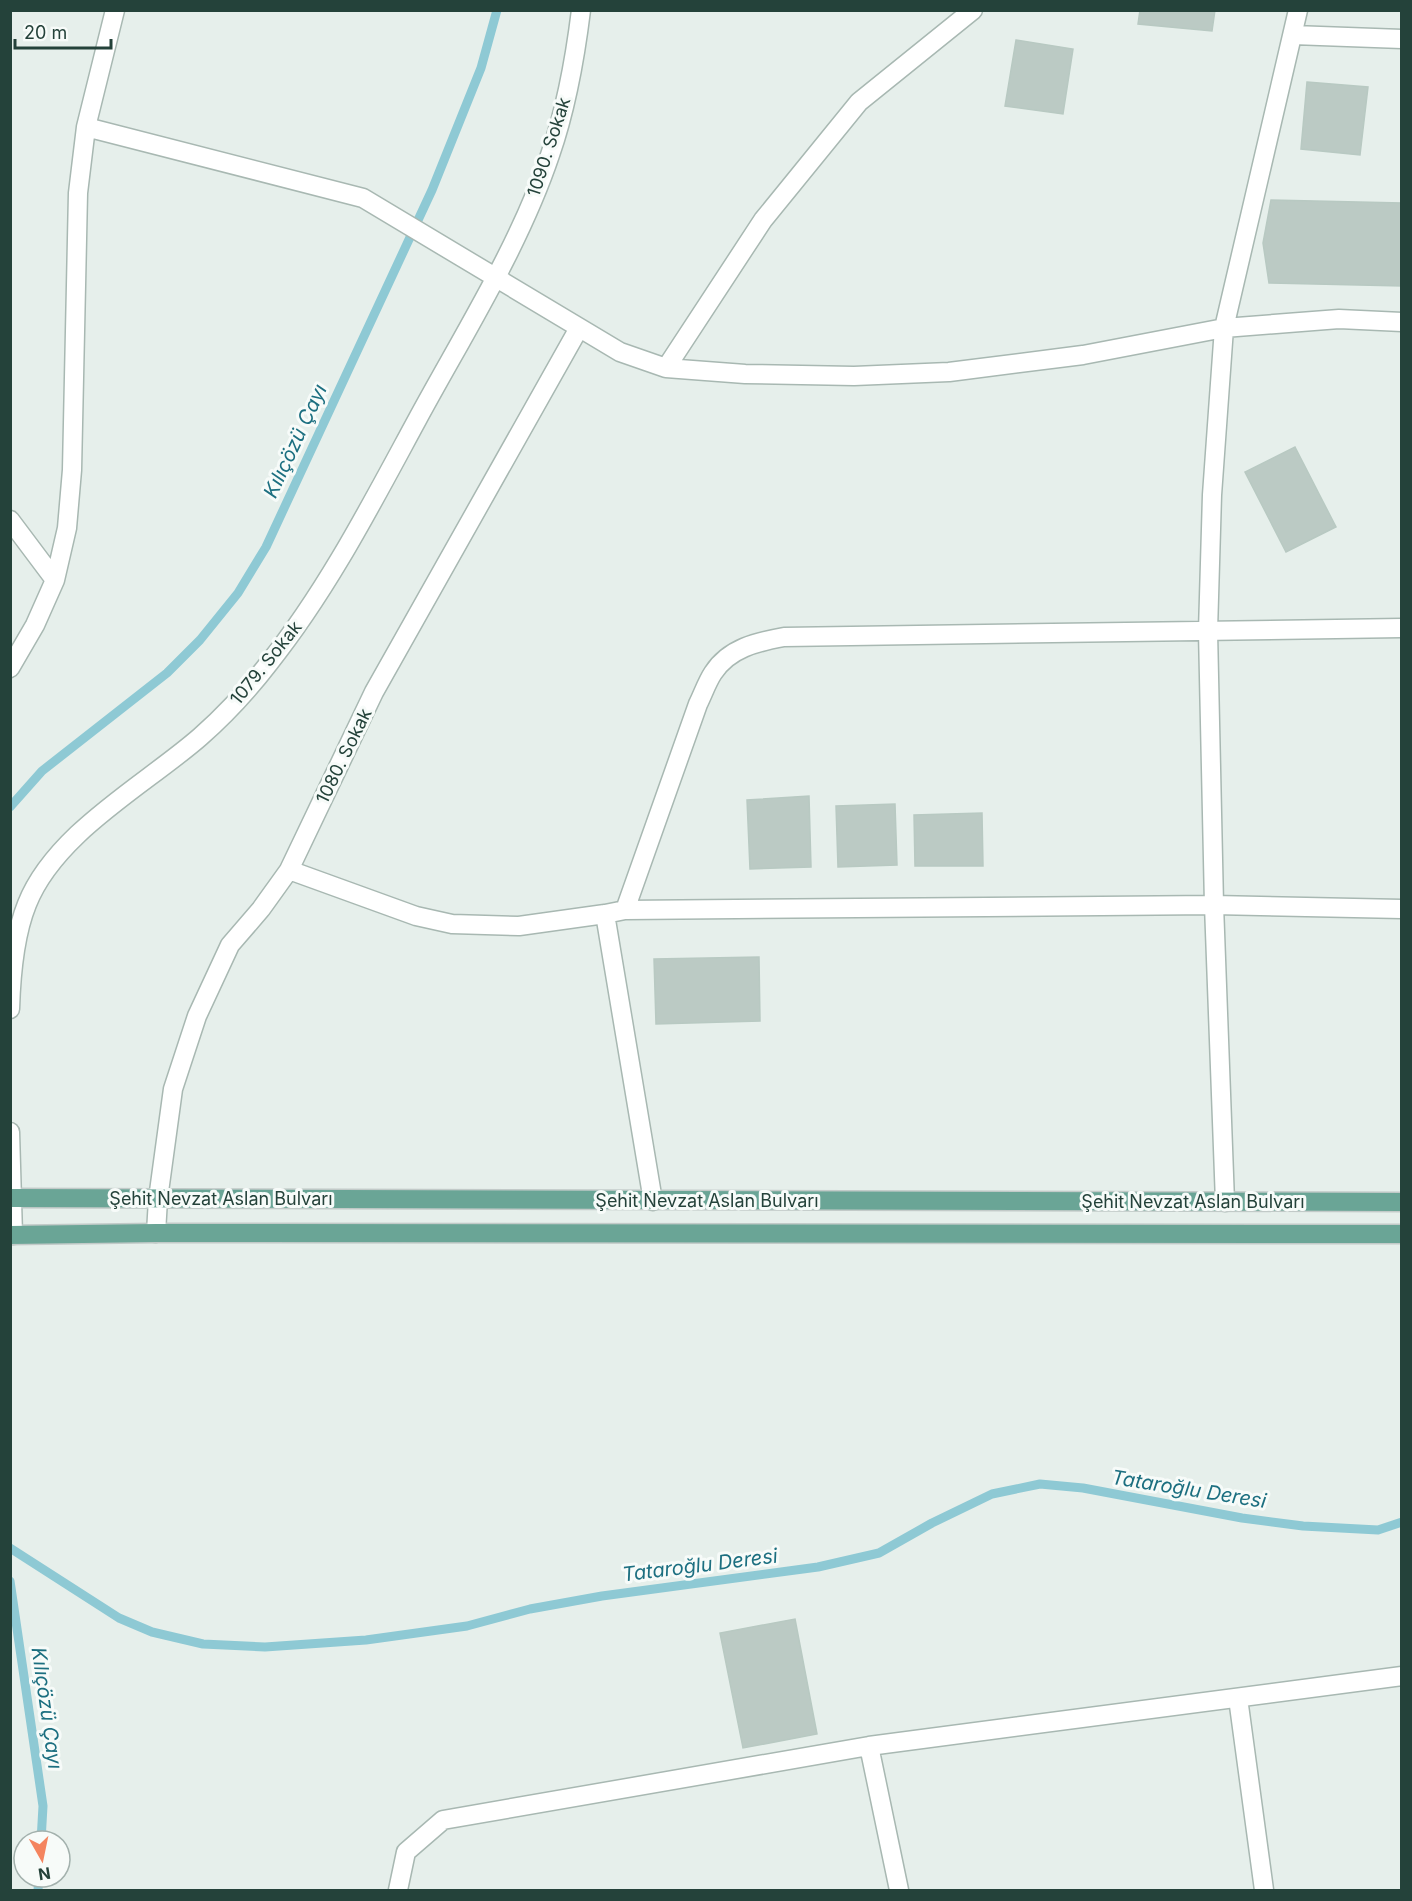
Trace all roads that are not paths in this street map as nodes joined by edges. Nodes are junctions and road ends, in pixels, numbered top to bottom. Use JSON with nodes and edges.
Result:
{"nodes":[{"id":1,"x":115,"y":10,"type":"edge"},
{"id":2,"x":581,"y":10,"type":"edge"},
{"id":3,"x":973,"y":10,"type":"edge"},
{"id":4,"x":1298,"y":10,"type":"edge"},
{"id":5,"x":1293,"y":35,"type":"junction"},
{"id":6,"x":1401,"y":39,"type":"edge"},
{"id":7,"x":86,"y":127,"type":"junction"},
{"id":8,"x":495,"y":277,"type":"junction"},
{"id":9,"x":1401,"y":322,"type":"edge"},
{"id":10,"x":579,"y":328,"type":"junction"},
{"id":11,"x":1224,"y":328,"type":"junction"},
{"id":12,"x":666,"y":368,"type":"junction"},
{"id":13,"x":10,"y":520,"type":"edge"},
{"id":14,"x":55,"y":580,"type":"junction"},
{"id":15,"x":1401,"y":628,"type":"edge"},
{"id":16,"x":1208,"y":631,"type":"junction"},
{"id":17,"x":10,"y":668,"type":"edge"},
{"id":18,"x":289,"y":870,"type":"junction"},
{"id":19,"x":1214,"y":905,"type":"junction"},
{"id":20,"x":1401,"y":909,"type":"edge"},
{"id":21,"x":625,"y":910,"type":"junction"},
{"id":22,"x":605,"y":914,"type":"junction"},
{"id":23,"x":10,"y":1009,"type":"edge"},
{"id":24,"x":10,"y":1132,"type":"edge"},
{"id":25,"x":11,"y":1198,"type":"edge"},
{"id":26,"x":159,"y":1199,"type":"junction"},
{"id":27,"x":653,"y":1201,"type":"junction"},
{"id":28,"x":1225,"y":1202,"type":"junction"},
{"id":29,"x":1401,"y":1202,"type":"edge"},
{"id":30,"x":156,"y":1233,"type":"junction"},
{"id":31,"x":1401,"y":1234,"type":"edge"},
{"id":32,"x":12,"y":1235,"type":"edge"},
{"id":33,"x":1401,"y":1676,"type":"edge"},
{"id":34,"x":1238,"y":1698,"type":"junction"},
{"id":35,"x":869,"y":1746,"type":"junction"},
{"id":36,"x":398,"y":1890,"type":"edge"},
{"id":37,"x":899,"y":1890,"type":"edge"},
{"id":38,"x":1264,"y":1890,"type":"edge"}],
"edges":[{"from":1,"to":7,"type":"street"},
{"from":2,"to":8,"type":"street","name":"1090. Sokak"},
{"from":3,"to":12,"type":"street"},
{"from":4,"to":5,"type":"street"},
{"from":5,"to":6,"type":"street"},
{"from":5,"to":11,"type":"street"},
{"from":7,"to":8,"type":"street"},
{"from":7,"to":14,"type":"street"},
{"from":8,"to":10,"type":"street"},
{"from":8,"to":23,"type":"street","name":"1079. Sokak"},
{"from":9,"to":11,"type":"street"},
{"from":10,"to":12,"type":"street"},
{"from":10,"to":18,"type":"street","name":"1080. Sokak"},
{"from":11,"to":12,"type":"street"},
{"from":11,"to":16,"type":"street"},
{"from":13,"to":14,"type":"street"},
{"from":14,"to":17,"type":"street"},
{"from":15,"to":16,"type":"street"},
{"from":16,"to":19,"type":"street"},
{"from":16,"to":21,"type":"street"},
{"from":18,"to":22,"type":"street"},
{"from":18,"to":26,"type":"street","name":"1080. Sokak"},
{"from":19,"to":20,"type":"street"},
{"from":19,"to":21,"type":"street"},
{"from":19,"to":28,"type":"street"},
{"from":21,"to":22,"type":"street"},
{"from":22,"to":27,"type":"street"},
{"from":24,"to":25,"type":"street"},
{"from":25,"to":26,"type":"main road","name":"Şehit Nevzat Aslan Bulvarı"},
{"from":25,"to":32,"type":"street"},
{"from":26,"to":27,"type":"main road","name":"Şehit Nevzat Aslan Bulvarı"},
{"from":26,"to":30,"type":"street","name":"1080. Sokak"},
{"from":27,"to":28,"type":"main road","name":"Şehit Nevzat Aslan Bulvarı"},
{"from":28,"to":29,"type":"main road","name":"Şehit Nevzat Aslan Bulvarı"},
{"from":30,"to":31,"type":"main road","name":"Şehit Nevzat Aslan Bulvarı"},
{"from":30,"to":32,"type":"main road","name":"Şehit Nevzat Aslan Bulvarı"},
{"from":33,"to":34,"type":"street"},
{"from":34,"to":35,"type":"street"},
{"from":34,"to":38,"type":"street"},
{"from":35,"to":36,"type":"street"},
{"from":35,"to":37,"type":"street"}]}
